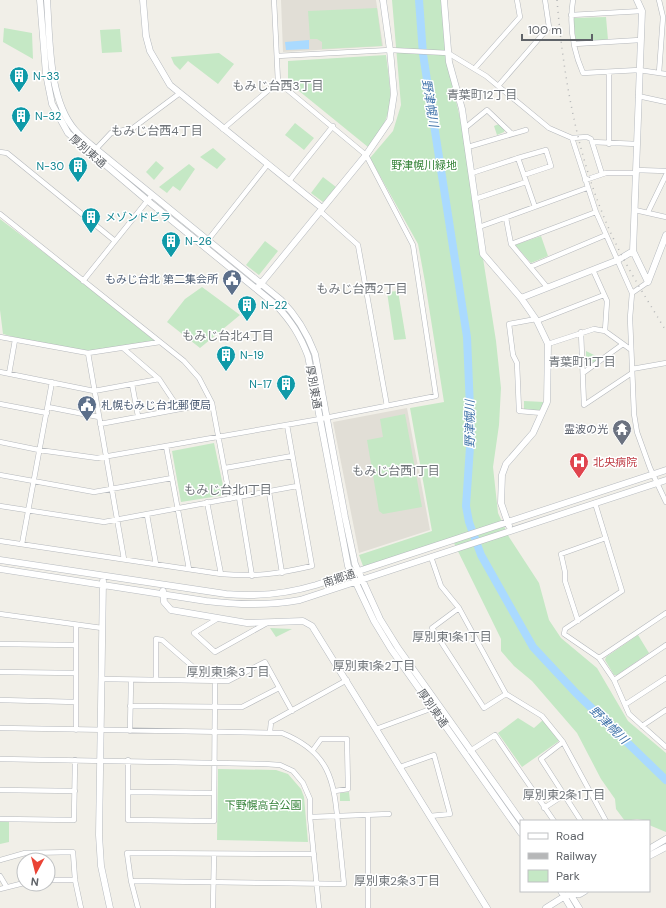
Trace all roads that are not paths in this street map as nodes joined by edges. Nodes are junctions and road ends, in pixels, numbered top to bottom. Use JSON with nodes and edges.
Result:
{"nodes":[{"id":1,"x":40,"y":0,"type":"edge"},
{"id":2,"x":47,"y":0,"type":"edge"},
{"id":3,"x":143,"y":0,"type":"edge"},
{"id":4,"x":274,"y":0,"type":"edge"},
{"id":5,"x":383,"y":0,"type":"edge"},
{"id":6,"x":444,"y":0,"type":"edge"},
{"id":7,"x":517,"y":0,"type":"edge"},
{"id":8,"x":545,"y":0,"type":"edge"},
{"id":9,"x":573,"y":0,"type":"edge"},
{"id":10,"x":637,"y":0,"type":"edge"},
{"id":11,"x":659,"y":0,"type":"edge"},
{"id":12,"x":642,"y":11,"type":"junction"},
{"id":13,"x":571,"y":15,"type":"junction"},
{"id":14,"x":665,"y":18,"type":"edge"},
{"id":15,"x":640,"y":40,"type":"junction"},
{"id":16,"x":574,"y":44,"type":"junction"},
{"id":17,"x":664,"y":44,"type":"edge"},
{"id":18,"x":390,"y":50,"type":"junction"},
{"id":19,"x":445,"y":53,"type":"junction"},
{"id":20,"x":277,"y":56,"type":"junction"},
{"id":21,"x":475,"y":68,"type":"junction"},
{"id":22,"x":639,"y":70,"type":"junction"},
{"id":23,"x":609,"y":72,"type":"junction"},
{"id":24,"x":659,"y":73,"type":"junction"},
{"id":25,"x":666,"y":74,"type":"edge"},
{"id":26,"x":278,"y":82,"type":"junction"},
{"id":27,"x":498,"y":86,"type":"junction"},
{"id":28,"x":180,"y":93,"type":"junction"},
{"id":29,"x":638,"y":96,"type":"junction"},
{"id":30,"x":666,"y":102,"type":"edge"},
{"id":31,"x":333,"y":126,"type":"junction"},
{"id":32,"x":465,"y":128,"type":"junction"},
{"id":33,"x":223,"y":129,"type":"junction"},
{"id":34,"x":526,"y":130,"type":"dead end"},
{"id":35,"x":512,"y":134,"type":"junction"},
{"id":36,"x":572,"y":138,"type":"junction"},
{"id":37,"x":592,"y":142,"type":"junction"},
{"id":38,"x":609,"y":144,"type":"junction"},
{"id":39,"x":636,"y":144,"type":"junction"},
{"id":40,"x":468,"y":147,"type":"junction"},
{"id":41,"x":96,"y":149,"type":"junction"},
{"id":42,"x":0,"y":152,"type":"edge"},
{"id":43,"x":366,"y":155,"type":"junction"},
{"id":44,"x":518,"y":158,"type":"junction"},
{"id":45,"x":268,"y":164,"type":"junction"},
{"id":46,"x":666,"y":171,"type":"edge"},
{"id":47,"x":636,"y":172,"type":"junction"},
{"id":48,"x":472,"y":173,"type":"junction"},
{"id":49,"x":602,"y":174,"type":"junction"},
{"id":50,"x":524,"y":175,"type":"junction"},
{"id":51,"x":666,"y":175,"type":"edge"},
{"id":52,"x":585,"y":180,"type":"junction"},
{"id":53,"x":289,"y":181,"type":"junction"},
{"id":54,"x":526,"y":182,"type":"junction"},
{"id":55,"x":587,"y":188,"type":"junction"},
{"id":56,"x":152,"y":195,"type":"junction"},
{"id":57,"x":475,"y":199,"type":"junction"},
{"id":58,"x":148,"y":201,"type":"junction"},
{"id":59,"x":535,"y":207,"type":"junction"},
{"id":60,"x":321,"y":210,"type":"junction"},
{"id":61,"x":635,"y":210,"type":"junction"},
{"id":62,"x":596,"y":212,"type":"junction"},
{"id":63,"x":648,"y":212,"type":"junction"},
{"id":64,"x":0,"y":214,"type":"edge"},
{"id":65,"x":666,"y":217,"type":"edge"},
{"id":66,"x":506,"y":218,"type":"junction"},
{"id":67,"x":479,"y":227,"type":"junction"},
{"id":68,"x":606,"y":235,"type":"junction"},
{"id":69,"x":666,"y":235,"type":"edge"},
{"id":70,"x":208,"y":240,"type":"junction"},
{"id":71,"x":115,"y":241,"type":"junction"},
{"id":72,"x":511,"y":244,"type":"junction"},
{"id":73,"x":634,"y":251,"type":"junction"},
{"id":74,"x":618,"y":260,"type":"junction"},
{"id":75,"x":530,"y":267,"type":"junction"},
{"id":76,"x":593,"y":270,"type":"junction"},
{"id":77,"x":83,"y":281,"type":"junction"},
{"id":78,"x":648,"y":282,"type":"junction"},
{"id":79,"x":259,"y":286,"type":"junction"},
{"id":80,"x":547,"y":287,"type":"junction"},
{"id":81,"x":632,"y":293,"type":"junction"},
{"id":82,"x":604,"y":295,"type":"junction"},
{"id":83,"x":521,"y":298,"type":"junction"},
{"id":84,"x":537,"y":320,"type":"junction"},
{"id":85,"x":605,"y":331,"type":"junction"},
{"id":86,"x":582,"y":332,"type":"junction"},
{"id":87,"x":0,"y":337,"type":"edge"},
{"id":88,"x":15,"y":340,"type":"junction"},
{"id":89,"x":160,"y":342,"type":"junction"},
{"id":90,"x":548,"y":344,"type":"junction"},
{"id":91,"x":623,"y":344,"type":"junction"},
{"id":92,"x":123,"y":348,"type":"junction"},
{"id":93,"x":630,"y":349,"type":"junction"},
{"id":94,"x":88,"y":353,"type":"junction"},
{"id":95,"x":666,"y":363,"type":"edge"},
{"id":96,"x":632,"y":371,"type":"junction"},
{"id":97,"x":0,"y":372,"type":"edge"},
{"id":98,"x":583,"y":373,"type":"junction"},
{"id":99,"x":9,"y":374,"type":"junction"},
{"id":100,"x":159,"y":379,"type":"junction"},
{"id":101,"x":52,"y":382,"type":"junction"},
{"id":102,"x":132,"y":384,"type":"junction"},
{"id":103,"x":94,"y":391,"type":"junction"},
{"id":104,"x":212,"y":403,"type":"junction"},
{"id":105,"x":0,"y":404,"type":"edge"},
{"id":106,"x":387,"y":406,"type":"junction"},
{"id":107,"x":179,"y":409,"type":"junction"},
{"id":108,"x":47,"y":410,"type":"junction"},
{"id":109,"x":542,"y":413,"type":"junction"},
{"id":110,"x":138,"y":416,"type":"junction"},
{"id":111,"x":99,"y":417,"type":"junction"},
{"id":112,"x":327,"y":418,"type":"junction"},
{"id":113,"x":320,"y":419,"type":"junction"},
{"id":114,"x":100,"y":424,"type":"junction"},
{"id":115,"x":287,"y":425,"type":"junction"},
{"id":116,"x":219,"y":436,"type":"junction"},
{"id":117,"x":0,"y":442,"type":"edge"},
{"id":118,"x":166,"y":446,"type":"junction"},
{"id":119,"x":39,"y":450,"type":"junction"},
{"id":120,"x":106,"y":456,"type":"junction"},
{"id":121,"x":292,"y":456,"type":"junction"},
{"id":122,"x":225,"y":468,"type":"junction"},
{"id":123,"x":666,"y":470,"type":"edge"},
{"id":124,"x":0,"y":475,"type":"edge"},
{"id":125,"x":653,"y":475,"type":"junction"},
{"id":126,"x":172,"y":478,"type":"junction"},
{"id":127,"x":666,"y":480,"type":"edge"},
{"id":128,"x":34,"y":481,"type":"junction"},
{"id":129,"x":656,"y":483,"type":"junction"},
{"id":130,"x":297,"y":486,"type":"junction"},
{"id":131,"x":112,"y":489,"type":"junction"},
{"id":132,"x":268,"y":492,"type":"junction"},
{"id":133,"x":239,"y":497,"type":"junction"},
{"id":134,"x":230,"y":499,"type":"junction"},
{"id":135,"x":207,"y":502,"type":"junction"},
{"id":136,"x":666,"y":502,"type":"edge"},
{"id":137,"x":595,"y":503,"type":"junction"},
{"id":138,"x":0,"y":506,"type":"edge"},
{"id":139,"x":178,"y":508,"type":"junction"},
{"id":140,"x":28,"y":510,"type":"junction"},
{"id":141,"x":147,"y":515,"type":"junction"},
{"id":142,"x":117,"y":520,"type":"junction"},
{"id":143,"x":507,"y":522,"type":"junction"},
{"id":144,"x":511,"y":531,"type":"junction"},
{"id":145,"x":606,"y":538,"type":"junction"},
{"id":146,"x":0,"y":540,"type":"edge"},
{"id":147,"x":22,"y":544,"type":"junction"},
{"id":148,"x":431,"y":557,"type":"junction"},
{"id":149,"x":124,"y":559,"type":"junction"},
{"id":150,"x":0,"y":560,"type":"edge"},
{"id":151,"x":156,"y":564,"type":"junction"},
{"id":152,"x":0,"y":569,"type":"edge"},
{"id":153,"x":189,"y":569,"type":"junction"},
{"id":154,"x":358,"y":572,"type":"junction"},
{"id":155,"x":282,"y":573,"type":"junction"},
{"id":156,"x":221,"y":574,"type":"junction"},
{"id":157,"x":351,"y":574,"type":"junction"},
{"id":158,"x":103,"y":576,"type":"junction"},
{"id":159,"x":252,"y":576,"type":"junction"},
{"id":160,"x":361,"y":580,"type":"junction"},
{"id":161,"x":354,"y":582,"type":"junction"},
{"id":162,"x":103,"y":585,"type":"junction"},
{"id":163,"x":164,"y":585,"type":"junction"},
{"id":164,"x":163,"y":594,"type":"junction"},
{"id":165,"x":459,"y":608,"type":"junction"},
{"id":166,"x":666,"y":613,"type":"edge"},
{"id":167,"x":0,"y":614,"type":"edge"},
{"id":168,"x":218,"y":619,"type":"junction"},
{"id":169,"x":578,"y":621,"type":"junction"},
{"id":170,"x":268,"y":622,"type":"junction"},
{"id":171,"x":76,"y":625,"type":"junction"},
{"id":172,"x":102,"y":628,"type":"junction"},
{"id":173,"x":0,"y":644,"type":"edge"},
{"id":174,"x":75,"y":645,"type":"junction"},
{"id":175,"x":666,"y":645,"type":"edge"},
{"id":176,"x":599,"y":658,"type":"junction"},
{"id":177,"x":0,"y":672,"type":"edge"},
{"id":178,"x":75,"y":673,"type":"junction"},
{"id":179,"x":666,"y":678,"type":"edge"},
{"id":180,"x":102,"y":679,"type":"junction"},
{"id":181,"x":131,"y":680,"type":"junction"},
{"id":182,"x":156,"y":680,"type":"junction"},
{"id":183,"x":191,"y":680,"type":"junction"},
{"id":184,"x":347,"y":680,"type":"junction"},
{"id":185,"x":614,"y":680,"type":"junction"},
{"id":186,"x":216,"y":681,"type":"junction"},
{"id":187,"x":280,"y":688,"type":"junction"},
{"id":188,"x":506,"y":694,"type":"junction"},
{"id":189,"x":0,"y":700,"type":"edge"},
{"id":190,"x":76,"y":702,"type":"junction"},
{"id":191,"x":626,"y":704,"type":"junction"},
{"id":192,"x":130,"y":706,"type":"junction"},
{"id":193,"x":215,"y":707,"type":"junction"},
{"id":194,"x":433,"y":708,"type":"junction"},
{"id":195,"x":292,"y":710,"type":"junction"},
{"id":196,"x":666,"y":710,"type":"edge"},
{"id":197,"x":642,"y":726,"type":"junction"},
{"id":198,"x":0,"y":728,"type":"edge"},
{"id":199,"x":376,"y":729,"type":"junction"},
{"id":200,"x":76,"y":730,"type":"junction"},
{"id":201,"x":101,"y":730,"type":"junction"},
{"id":202,"x":130,"y":731,"type":"junction"},
{"id":203,"x":215,"y":731,"type":"junction"},
{"id":204,"x":270,"y":732,"type":"junction"},
{"id":205,"x":563,"y":742,"type":"junction"},
{"id":206,"x":665,"y":745,"type":"edge"},
{"id":207,"x":312,"y":750,"type":"junction"},
{"id":208,"x":470,"y":751,"type":"junction"},
{"id":209,"x":0,"y":759,"type":"edge"},
{"id":210,"x":75,"y":760,"type":"junction"},
{"id":211,"x":100,"y":760,"type":"junction"},
{"id":212,"x":128,"y":760,"type":"junction"},
{"id":213,"x":214,"y":763,"type":"junction"},
{"id":214,"x":400,"y":767,"type":"junction"},
{"id":215,"x":0,"y":790,"type":"edge"},
{"id":216,"x":335,"y":790,"type":"junction"},
{"id":217,"x":75,"y":791,"type":"junction"},
{"id":218,"x":128,"y":792,"type":"junction"},
{"id":219,"x":214,"y":793,"type":"junction"},
{"id":220,"x":564,"y":795,"type":"junction"},
{"id":221,"x":544,"y":808,"type":"junction"},
{"id":222,"x":389,"y":814,"type":"dead end"},
{"id":223,"x":368,"y":815,"type":"junction"},
{"id":224,"x":338,"y":816,"type":"junction"},
{"id":225,"x":430,"y":816,"type":"junction"},
{"id":226,"x":310,"y":817,"type":"junction"},
{"id":227,"x":0,"y":819,"type":"edge"},
{"id":228,"x":520,"y":820,"type":"edge"},
{"id":229,"x":553,"y":820,"type":"edge"},
{"id":230,"x":580,"y":820,"type":"edge"},
{"id":231,"x":605,"y":820,"type":"edge"},
{"id":232,"x":520,"y":832,"type":"edge"},
{"id":233,"x":666,"y":839,"type":"edge"},
{"id":234,"x":666,"y":847,"type":"edge"},
{"id":235,"x":650,"y":848,"type":"edge"},
{"id":236,"x":214,"y":854,"type":"junction"},
{"id":237,"x":314,"y":854,"type":"junction"},
{"id":238,"x":650,"y":855,"type":"edge"},
{"id":239,"x":0,"y":860,"type":"edge"},
{"id":240,"x":0,"y":876,"type":"edge"},
{"id":241,"x":56,"y":880,"type":"edge"},
{"id":242,"x":75,"y":880,"type":"junction"},
{"id":243,"x":131,"y":881,"type":"junction"},
{"id":244,"x":213,"y":882,"type":"junction"},
{"id":245,"x":318,"y":883,"type":"junction"},
{"id":246,"x":16,"y":884,"type":"edge"},
{"id":247,"x":6,"y":886,"type":"junction"},
{"id":248,"x":0,"y":889,"type":"edge"},
{"id":249,"x":583,"y":892,"type":"edge"},
{"id":250,"x":569,"y":894,"type":"edge"},
{"id":251,"x":81,"y":908,"type":"edge"},
{"id":252,"x":110,"y":908,"type":"edge"},
{"id":253,"x":138,"y":908,"type":"edge"},
{"id":254,"x":213,"y":908,"type":"edge"},
{"id":255,"x":319,"y":908,"type":"edge"},
{"id":256,"x":368,"y":908,"type":"edge"},
{"id":257,"x":487,"y":908,"type":"edge"},
{"id":258,"x":546,"y":908,"type":"edge"},
{"id":259,"x":571,"y":908,"type":"edge"},
{"id":260,"x":579,"y":908,"type":"edge"}],
"edges":[{"from":1,"to":58,"type":"street","name":"厚別東通"},
{"from":2,"to":41,"type":"street","name":"厚別東通"},
{"from":3,"to":28,"type":"street"},
{"from":4,"to":20,"type":"street"},
{"from":5,"to":18,"type":"street"},
{"from":6,"to":19,"type":"street"},
{"from":7,"to":21,"type":"street"},
{"from":8,"to":27,"type":"street"},
{"from":9,"to":13,"type":"street"},
{"from":10,"to":12,"type":"street"},
{"from":11,"to":14,"type":"street"},
{"from":12,"to":13,"type":"street"},
{"from":12,"to":15,"type":"street"},
{"from":13,"to":16,"type":"street"},
{"from":14,"to":17,"type":"street"},
{"from":15,"to":16,"type":"street"},
{"from":15,"to":22,"type":"street"},
{"from":16,"to":23,"type":"street"},
{"from":17,"to":24,"type":"street"},
{"from":18,"to":19,"type":"street"},
{"from":18,"to":20,"type":"street"},
{"from":18,"to":43,"type":"street"},
{"from":19,"to":21,"type":"street"},
{"from":19,"to":32,"type":"street"},
{"from":20,"to":26,"type":"street"},
{"from":21,"to":27,"type":"street"},
{"from":22,"to":23,"type":"street"},
{"from":22,"to":24,"type":"street"},
{"from":22,"to":29,"type":"street"},
{"from":23,"to":38,"type":"street"},
{"from":24,"to":25,"type":"street"},
{"from":26,"to":31,"type":"street"},
{"from":26,"to":33,"type":"street"},
{"from":27,"to":36,"type":"street"},
{"from":28,"to":33,"type":"street"},
{"from":28,"to":41,"type":"street"},
{"from":29,"to":30,"type":"street"},
{"from":29,"to":39,"type":"street"},
{"from":31,"to":43,"type":"street"},
{"from":31,"to":53,"type":"street"},
{"from":32,"to":35,"type":"street"},
{"from":32,"to":40,"type":"street"},
{"from":33,"to":45,"type":"street"},
{"from":34,"to":35,"type":"street"},
{"from":35,"to":40,"type":"street"},
{"from":36,"to":37,"type":"street"},
{"from":36,"to":52,"type":"street"},
{"from":37,"to":38,"type":"street"},
{"from":37,"to":49,"type":"street"},
{"from":38,"to":39,"type":"street"},
{"from":39,"to":47,"type":"street"},
{"from":40,"to":48,"type":"street"},
{"from":41,"to":56,"type":"street","name":"厚別東通"},
{"from":42,"to":71,"type":"street"},
{"from":43,"to":60,"type":"street"},
{"from":43,"to":106,"type":"street"},
{"from":44,"to":48,"type":"street"},
{"from":44,"to":50,"type":"street"},
{"from":44,"to":50,"type":"street"},
{"from":45,"to":53,"type":"street"},
{"from":45,"to":70,"type":"street"},
{"from":46,"to":47,"type":"street"},
{"from":47,"to":49,"type":"street"},
{"from":47,"to":61,"type":"street"},
{"from":48,"to":57,"type":"street"},
{"from":49,"to":52,"type":"street"},
{"from":50,"to":54,"type":"street"},
{"from":51,"to":63,"type":"street"},
{"from":52,"to":55,"type":"street"},
{"from":53,"to":60,"type":"street"},
{"from":54,"to":57,"type":"street"},
{"from":54,"to":59,"type":"street"},
{"from":55,"to":59,"type":"street"},
{"from":55,"to":62,"type":"street"},
{"from":56,"to":58,"type":"street"},
{"from":56,"to":70,"type":"street","name":"厚別東通"},
{"from":57,"to":67,"type":"street"},
{"from":58,"to":71,"type":"street"},
{"from":58,"to":79,"type":"street","name":"厚別東通"},
{"from":59,"to":66,"type":"street"},
{"from":60,"to":79,"type":"street"},
{"from":60,"to":106,"type":"street"},
{"from":61,"to":63,"type":"street"},
{"from":61,"to":73,"type":"street"},
{"from":62,"to":68,"type":"street"},
{"from":62,"to":72,"type":"street"},
{"from":63,"to":65,"type":"street"},
{"from":64,"to":77,"type":"street"},
{"from":66,"to":67,"type":"street"},
{"from":66,"to":72,"type":"street"},
{"from":67,"to":83,"type":"street"},
{"from":68,"to":74,"type":"street"},
{"from":68,"to":75,"type":"street"},
{"from":69,"to":78,"type":"street"},
{"from":70,"to":79,"type":"street","name":"厚別東通"},
{"from":71,"to":77,"type":"street"},
{"from":72,"to":75,"type":"street"},
{"from":73,"to":74,"type":"street"},
{"from":73,"to":78,"type":"street"},
{"from":74,"to":76,"type":"street"},
{"from":74,"to":81,"type":"street"},
{"from":75,"to":80,"type":"street"},
{"from":76,"to":80,"type":"street"},
{"from":76,"to":82,"type":"street"},
{"from":77,"to":89,"type":"street"},
{"from":78,"to":81,"type":"street"},
{"from":79,"to":112,"type":"street","name":"厚別東通"},
{"from":79,"to":113,"type":"street","name":"厚別東通"},
{"from":80,"to":83,"type":"street"},
{"from":81,"to":93,"type":"street"},
{"from":82,"to":84,"type":"street"},
{"from":82,"to":85,"type":"street"},
{"from":83,"to":84,"type":"street"},
{"from":84,"to":90,"type":"street"},
{"from":84,"to":109,"type":"street"},
{"from":85,"to":86,"type":"street"},
{"from":85,"to":91,"type":"street"},
{"from":86,"to":90,"type":"street"},
{"from":86,"to":98,"type":"street"},
{"from":87,"to":88,"type":"street"},
{"from":88,"to":94,"type":"street"},
{"from":88,"to":99,"type":"street"},
{"from":89,"to":92,"type":"street"},
{"from":89,"to":104,"type":"street"},
{"from":90,"to":109,"type":"street"},
{"from":91,"to":93,"type":"street"},
{"from":91,"to":98,"type":"street"},
{"from":92,"to":94,"type":"street"},
{"from":92,"to":100,"type":"street"},
{"from":93,"to":96,"type":"street"},
{"from":94,"to":103,"type":"street"},
{"from":95,"to":96,"type":"street"},
{"from":96,"to":98,"type":"street"},
{"from":96,"to":125,"type":"street"},
{"from":97,"to":99,"type":"street"},
{"from":99,"to":101,"type":"street"},
{"from":100,"to":102,"type":"street"},
{"from":100,"to":107,"type":"street"},
{"from":101,"to":103,"type":"street"},
{"from":101,"to":108,"type":"street"},
{"from":102,"to":103,"type":"street"},
{"from":102,"to":110,"type":"street"},
{"from":103,"to":111,"type":"street"},
{"from":104,"to":107,"type":"street"},
{"from":104,"to":116,"type":"street"},
{"from":105,"to":108,"type":"street"},
{"from":106,"to":112,"type":"street"},
{"from":107,"to":110,"type":"street"},
{"from":108,"to":111,"type":"street"},
{"from":108,"to":119,"type":"street"},
{"from":109,"to":143,"type":"street"},
{"from":110,"to":114,"type":"street"},
{"from":111,"to":114,"type":"street"},
{"from":112,"to":113,"type":"street"},
{"from":112,"to":154,"type":"street","name":"厚別東通"},
{"from":113,"to":115,"type":"street"},
{"from":113,"to":157,"type":"street","name":"厚別東通"},
{"from":114,"to":120,"type":"street"},
{"from":115,"to":116,"type":"street"},
{"from":115,"to":121,"type":"street"},
{"from":116,"to":118,"type":"street"},
{"from":116,"to":122,"type":"street"},
{"from":117,"to":119,"type":"street"},
{"from":118,"to":120,"type":"street"},
{"from":118,"to":126,"type":"street"},
{"from":119,"to":120,"type":"street"},
{"from":119,"to":128,"type":"street"},
{"from":120,"to":131,"type":"street"},
{"from":121,"to":122,"type":"street"},
{"from":121,"to":130,"type":"street"},
{"from":122,"to":134,"type":"street"},
{"from":123,"to":125,"type":"street","name":"南郷通"},
{"from":124,"to":128,"type":"street"},
{"from":125,"to":129,"type":"street"},
{"from":125,"to":143,"type":"street","name":"南郷通"},
{"from":126,"to":131,"type":"street"},
{"from":126,"to":139,"type":"street"},
{"from":127,"to":129,"type":"street","name":"南郷通"},
{"from":128,"to":131,"type":"street"},
{"from":128,"to":140,"type":"street"},
{"from":129,"to":136,"type":"street"},
{"from":129,"to":137,"type":"street","name":"南郷通"},
{"from":130,"to":132,"type":"street"},
{"from":130,"to":155,"type":"street"},
{"from":131,"to":142,"type":"street"},
{"from":132,"to":133,"type":"street"},
{"from":132,"to":155,"type":"street"},
{"from":133,"to":134,"type":"street"},
{"from":133,"to":159,"type":"street"},
{"from":134,"to":135,"type":"street"},
{"from":135,"to":139,"type":"street"},
{"from":135,"to":156,"type":"street"},
{"from":137,"to":144,"type":"street","name":"南郷通"},
{"from":137,"to":145,"type":"street"},
{"from":138,"to":140,"type":"street"},
{"from":139,"to":141,"type":"street"},
{"from":139,"to":153,"type":"street"},
{"from":140,"to":142,"type":"street"},
{"from":140,"to":147,"type":"street"},
{"from":141,"to":142,"type":"street"},
{"from":141,"to":151,"type":"street"},
{"from":142,"to":149,"type":"street"},
{"from":143,"to":144,"type":"street"},
{"from":143,"to":154,"type":"street","name":"南郷通"},
{"from":144,"to":148,"type":"street","name":"南郷通"},
{"from":145,"to":169,"type":"street"},
{"from":145,"to":169,"type":"street"},
{"from":146,"to":147,"type":"street"},
{"from":147,"to":149,"type":"street"},
{"from":148,"to":160,"type":"street","name":"南郷通"},
{"from":148,"to":165,"type":"street"},
{"from":149,"to":151,"type":"street"},
{"from":150,"to":158,"type":"street","name":"南郷通"},
{"from":151,"to":153,"type":"street"},
{"from":152,"to":162,"type":"street","name":"南郷通"},
{"from":153,"to":156,"type":"street"},
{"from":154,"to":157,"type":"street","name":"南郷通"},
{"from":154,"to":160,"type":"street","name":"厚別東通"},
{"from":155,"to":159,"type":"street"},
{"from":156,"to":159,"type":"street"},
{"from":157,"to":161,"type":"street","name":"厚別東通"},
{"from":157,"to":163,"type":"street","name":"南郷通"},
{"from":158,"to":162,"type":"street"},
{"from":158,"to":163,"type":"street","name":"南郷通"},
{"from":160,"to":161,"type":"street","name":"南郷通"},
{"from":160,"to":208,"type":"street","name":"厚別東通"},
{"from":161,"to":164,"type":"street","name":"南郷通"},
{"from":161,"to":194,"type":"street","name":"厚別東通"},
{"from":162,"to":164,"type":"street","name":"南郷通"},
{"from":162,"to":172,"type":"street"},
{"from":163,"to":164,"type":"street"},
{"from":164,"to":168,"type":"street"},
{"from":165,"to":188,"type":"street"},
{"from":165,"to":188,"type":"street"},
{"from":166,"to":176,"type":"street"},
{"from":167,"to":171,"type":"street"},
{"from":168,"to":170,"type":"street"},
{"from":168,"to":170,"type":"street"},
{"from":169,"to":176,"type":"street"},
{"from":170,"to":184,"type":"street"},
{"from":171,"to":172,"type":"street"},
{"from":171,"to":174,"type":"street"},
{"from":172,"to":180,"type":"street"},
{"from":173,"to":174,"type":"street"},
{"from":174,"to":178,"type":"street"},
{"from":175,"to":185,"type":"street"},
{"from":176,"to":185,"type":"street"},
{"from":177,"to":178,"type":"street"},
{"from":178,"to":190,"type":"street"},
{"from":179,"to":191,"type":"street"},
{"from":180,"to":181,"type":"street"},
{"from":180,"to":201,"type":"street"},
{"from":181,"to":182,"type":"street"},
{"from":181,"to":192,"type":"street"},
{"from":182,"to":183,"type":"street"},
{"from":182,"to":183,"type":"street"},
{"from":183,"to":186,"type":"street"},
{"from":184,"to":195,"type":"street"},
{"from":184,"to":199,"type":"street"},
{"from":185,"to":191,"type":"street"},
{"from":186,"to":187,"type":"street"},
{"from":186,"to":193,"type":"street"},
{"from":187,"to":193,"type":"street"},
{"from":187,"to":195,"type":"street"},
{"from":188,"to":205,"type":"street"},
{"from":189,"to":190,"type":"street"},
{"from":190,"to":200,"type":"street"},
{"from":191,"to":197,"type":"street"},
{"from":192,"to":193,"type":"street"},
{"from":192,"to":202,"type":"street"},
{"from":193,"to":203,"type":"street"},
{"from":194,"to":199,"type":"street"},
{"from":194,"to":232,"type":"street","name":"厚別東通"},
{"from":195,"to":204,"type":"street"},
{"from":196,"to":197,"type":"street"},
{"from":197,"to":206,"type":"street"},
{"from":198,"to":200,"type":"street"},
{"from":199,"to":214,"type":"street"},
{"from":200,"to":201,"type":"street"},
{"from":201,"to":202,"type":"street"},
{"from":201,"to":211,"type":"street"},
{"from":202,"to":203,"type":"street"},
{"from":203,"to":204,"type":"street"},
{"from":203,"to":213,"type":"street"},
{"from":204,"to":207,"type":"street"},
{"from":205,"to":220,"type":"street"},
{"from":205,"to":231,"type":"street"},
{"from":207,"to":216,"type":"street"},
{"from":207,"to":216,"type":"street"},
{"from":208,"to":221,"type":"street"},
{"from":208,"to":228,"type":"street","name":"厚別東通"},
{"from":209,"to":210,"type":"street"},
{"from":210,"to":211,"type":"street"},
{"from":210,"to":217,"type":"street"},
{"from":211,"to":212,"type":"street"},
{"from":211,"to":252,"type":"street"},
{"from":212,"to":213,"type":"street"},
{"from":212,"to":218,"type":"street"},
{"from":213,"to":219,"type":"street"},
{"from":213,"to":226,"type":"street"},
{"from":214,"to":225,"type":"street"},
{"from":214,"to":225,"type":"street"},
{"from":215,"to":217,"type":"street"},
{"from":216,"to":224,"type":"street"},
{"from":217,"to":227,"type":"street"},
{"from":218,"to":219,"type":"street"},
{"from":218,"to":219,"type":"street"},
{"from":220,"to":221,"type":"street"},
{"from":220,"to":230,"type":"street"},
{"from":221,"to":229,"type":"street"},
{"from":222,"to":223,"type":"street"},
{"from":223,"to":224,"type":"street"},
{"from":223,"to":256,"type":"street"},
{"from":224,"to":226,"type":"street"},
{"from":224,"to":245,"type":"street"},
{"from":225,"to":257,"type":"street"},
{"from":226,"to":237,"type":"street"},
{"from":233,"to":235,"type":"street"},
{"from":234,"to":238,"type":"street"},
{"from":236,"to":237,"type":"street"},
{"from":236,"to":243,"type":"street"},
{"from":236,"to":244,"type":"street"},
{"from":237,"to":245,"type":"street"},
{"from":239,"to":242,"type":"street"},
{"from":240,"to":247,"type":"street"},
{"from":241,"to":242,"type":"street"},
{"from":242,"to":251,"type":"street"},
{"from":243,"to":244,"type":"street"},
{"from":243,"to":253,"type":"street"},
{"from":244,"to":245,"type":"street"},
{"from":244,"to":254,"type":"street"},
{"from":245,"to":255,"type":"street"},
{"from":246,"to":247,"type":"street"},
{"from":247,"to":248,"type":"street"},
{"from":249,"to":250,"type":"street"},
{"from":250,"to":258,"type":"street"},
{"from":250,"to":259,"type":"street"},
{"from":250,"to":260,"type":"street"}]}
